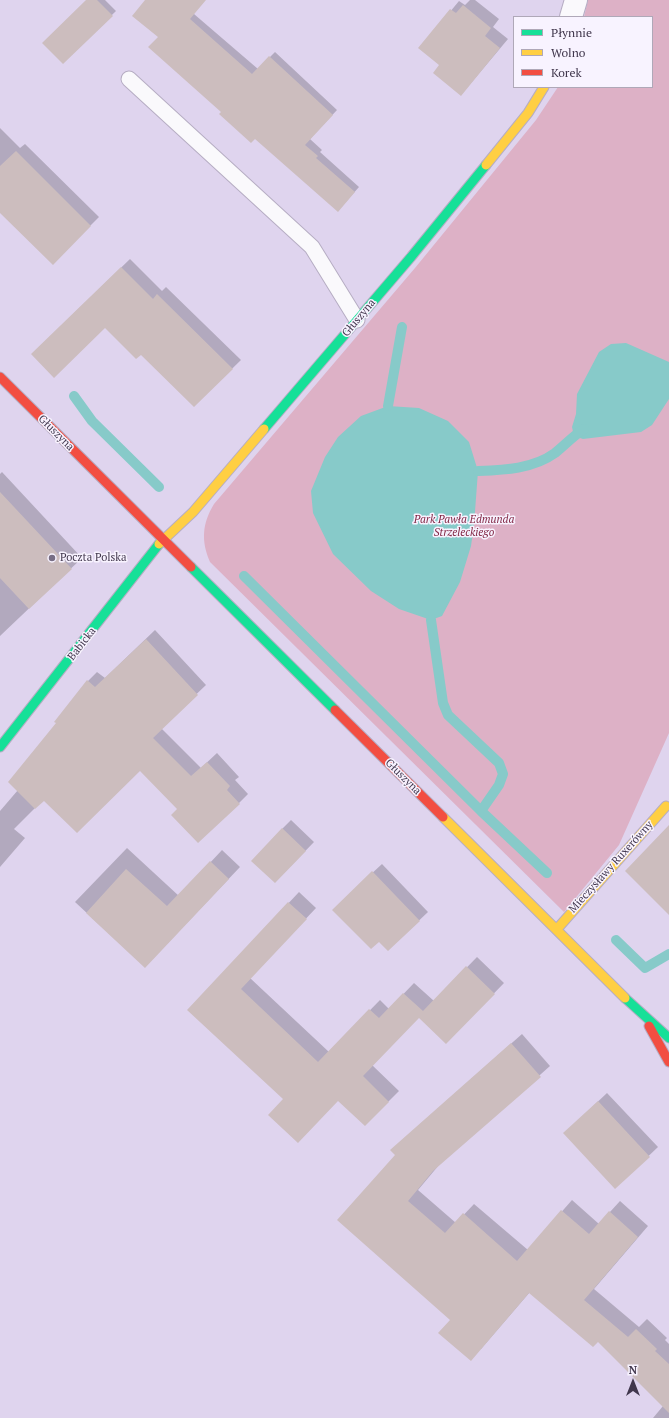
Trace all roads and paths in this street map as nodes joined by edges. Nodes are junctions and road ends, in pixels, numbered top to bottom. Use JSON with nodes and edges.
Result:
{"nodes":[{"id":1,"x":576,"y":0,"type":"edge"},
{"id":2,"x":571,"y":16,"type":"edge"},
{"id":3,"x":129,"y":79,"type":"dead end"},
{"id":4,"x":543,"y":88,"type":"edge"},
{"id":5,"x":357,"y":320,"type":"junction"},
{"id":6,"x":0,"y":378,"type":"edge"},
{"id":7,"x":164,"y":539,"type":"junction"},
{"id":8,"x":0,"y":747,"type":"edge"},
{"id":9,"x":666,"y":806,"type":"dead end"},
{"id":10,"x":557,"y":929,"type":"junction"},
{"id":11,"x":642,"y":1015,"type":"junction"},
{"id":12,"x":669,"y":1038,"type":"edge"},
{"id":13,"x":669,"y":1062,"type":"edge"}],
"edges":[{"from":1,"to":2,"type":"street"},
{"from":3,"to":5,"type":"lane"},
{"from":4,"to":5,"type":"street","name":"Głuszyna"},
{"from":5,"to":7,"type":"street","name":"Głuszyna"},
{"from":6,"to":7,"type":"street","name":"Głuszyna"},
{"from":7,"to":8,"type":"street","name":"Babicka"},
{"from":7,"to":10,"type":"street","name":"Głuszyna"},
{"from":9,"to":10,"type":"street","name":"Mieczysławy Ruxerówny"},
{"from":10,"to":11,"type":"street","name":"Głuszyna"},
{"from":11,"to":12,"type":"street","name":"Głuszyna"},
{"from":11,"to":13,"type":"street","name":"Głuszyna"}]}
